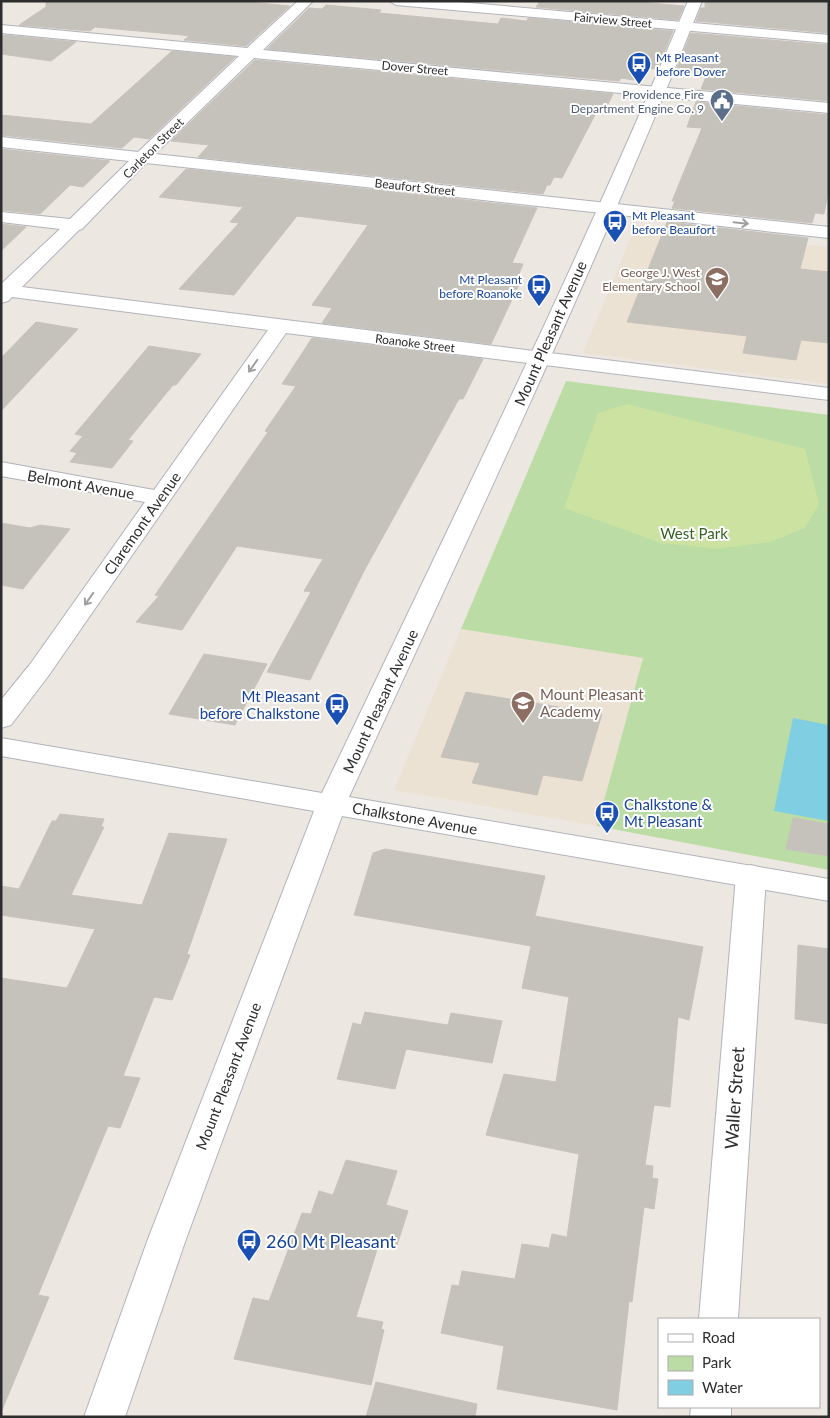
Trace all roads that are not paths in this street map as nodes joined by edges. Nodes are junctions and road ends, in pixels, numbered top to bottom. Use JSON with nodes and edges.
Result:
{"nodes":[{"id":1,"x":306,"y":1,"type":"edge"},
{"id":2,"x":396,"y":1,"type":"edge"},
{"id":3,"x":694,"y":1,"type":"edge"},
{"id":4,"x":684,"y":27,"type":"junction"},
{"id":5,"x":1,"y":29,"type":"edge"},
{"id":6,"x":829,"y":39,"type":"edge"},
{"id":7,"x":252,"y":53,"type":"junction"},
{"id":8,"x":658,"y":92,"type":"junction"},
{"id":9,"x":829,"y":108,"type":"edge"},
{"id":10,"x":1,"y":142,"type":"edge"},
{"id":11,"x":144,"y":158,"type":"junction"},
{"id":12,"x":606,"y":208,"type":"junction"},
{"id":13,"x":1,"y":217,"type":"edge"},
{"id":14,"x":76,"y":225,"type":"junction"},
{"id":15,"x":829,"y":233,"type":"edge"},
{"id":16,"x":3,"y":293,"type":"edge"},
{"id":17,"x":281,"y":326,"type":"junction"},
{"id":18,"x":539,"y":359,"type":"junction"},
{"id":19,"x":829,"y":394,"type":"edge"},
{"id":20,"x":1,"y":469,"type":"edge"},
{"id":21,"x":160,"y":498,"type":"junction"},
{"id":22,"x":1,"y":719,"type":"edge"},
{"id":23,"x":1,"y":747,"type":"edge"},
{"id":24,"x":332,"y":803,"type":"junction"},
{"id":25,"x":751,"y":876,"type":"junction"},
{"id":26,"x":829,"y":890,"type":"edge"},
{"id":27,"x":718,"y":1318,"type":"edge"},
{"id":28,"x":104,"y":1417,"type":"edge"}],
"edges":[{"from":1,"to":7,"type":"street","name":"Carleton Street"},
{"from":2,"to":4,"type":"street","name":"Fairview Street"},
{"from":3,"to":4,"type":"street","name":"Mount Pleasant Avenue"},
{"from":4,"to":6,"type":"street","name":"Fairview Street"},
{"from":4,"to":8,"type":"street","name":"Mount Pleasant Avenue"},
{"from":5,"to":7,"type":"street","name":"Dover Street"},
{"from":7,"to":8,"type":"street","name":"Dover Street"},
{"from":7,"to":11,"type":"street","name":"Carleton Street"},
{"from":8,"to":9,"type":"street","name":"Dover Street"},
{"from":8,"to":12,"type":"street","name":"Mount Pleasant Avenue"},
{"from":10,"to":11,"type":"street","name":"Beaufort Street"},
{"from":11,"to":12,"type":"street","name":"Beaufort Street"},
{"from":11,"to":14,"type":"street","name":"Carleton Street"},
{"from":12,"to":15,"type":"street","name":"Beaufort Street","one_way":true},
{"from":12,"to":18,"type":"street","name":"Mount Pleasant Avenue"},
{"from":13,"to":14,"type":"street"},
{"from":14,"to":16,"type":"street","name":"Carleton Street"},
{"from":16,"to":17,"type":"street","name":"Roanoke Street"},
{"from":17,"to":18,"type":"street","name":"Roanoke Street"},
{"from":17,"to":21,"type":"street","name":"Claremont Avenue","one_way":true},
{"from":18,"to":19,"type":"street","name":"Roanoke Street"},
{"from":18,"to":24,"type":"street","name":"Mount Pleasant Avenue"},
{"from":20,"to":21,"type":"street","name":"Belmont Avenue"},
{"from":21,"to":22,"type":"street","name":"Claremont Avenue","one_way":true},
{"from":23,"to":24,"type":"street","name":"Chalkstone Avenue"},
{"from":24,"to":25,"type":"street","name":"Chalkstone Avenue"},
{"from":24,"to":28,"type":"street","name":"Mount Pleasant Avenue"},
{"from":25,"to":26,"type":"street","name":"Chalkstone Avenue"},
{"from":25,"to":27,"type":"street","name":"Waller Street"}]}
